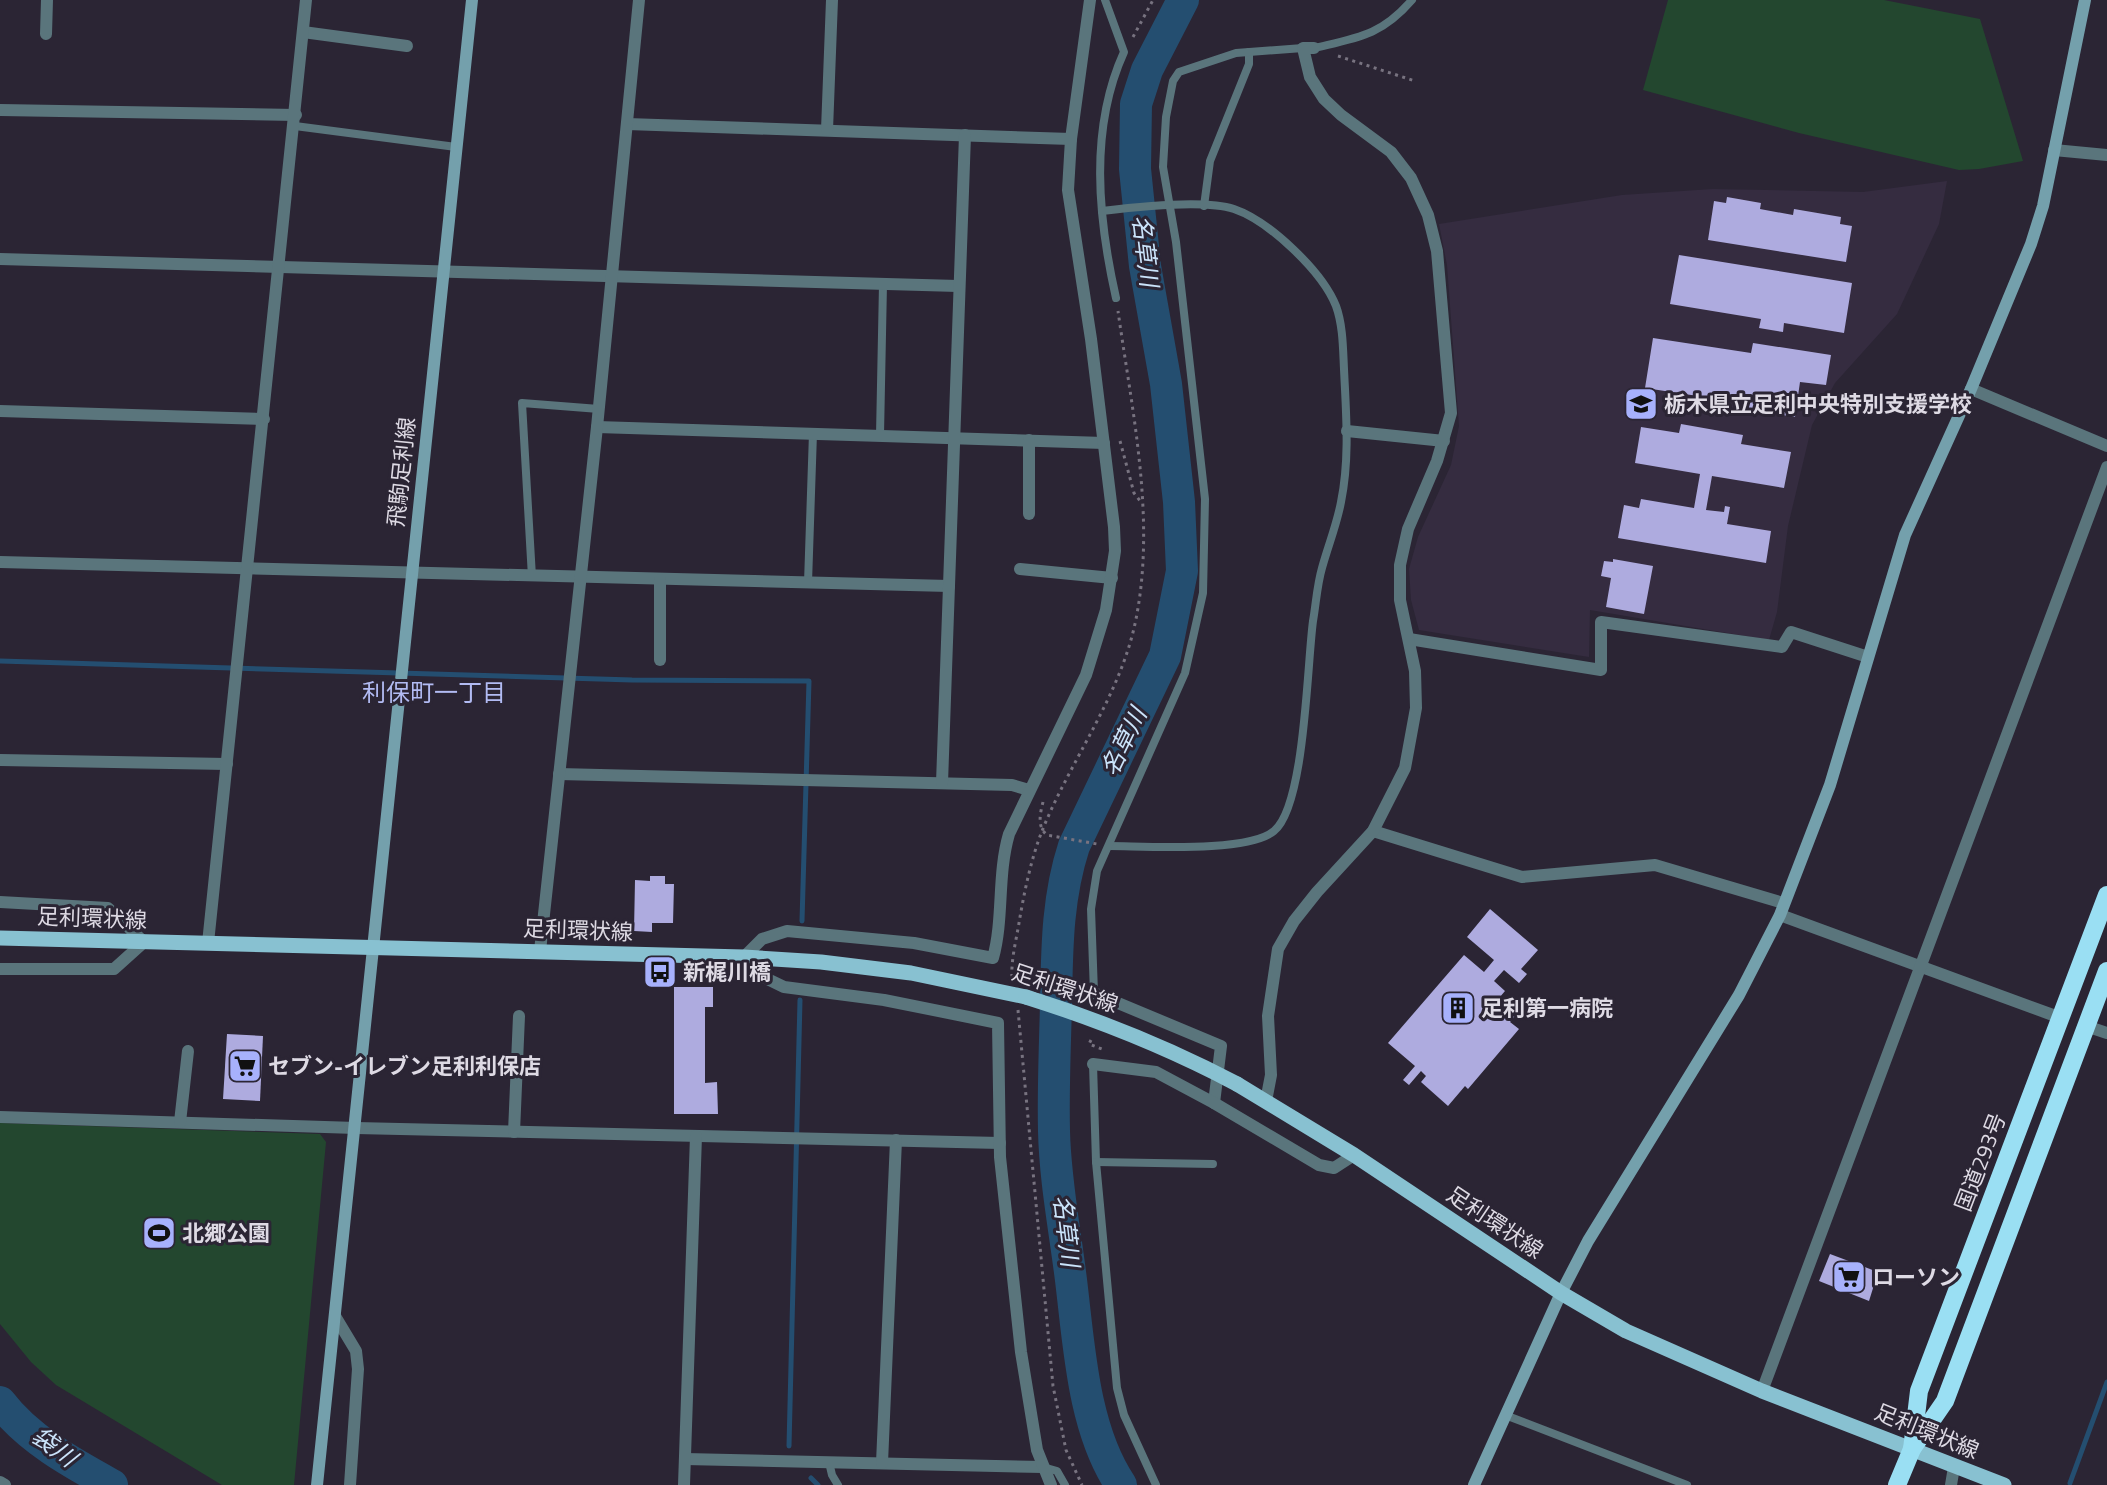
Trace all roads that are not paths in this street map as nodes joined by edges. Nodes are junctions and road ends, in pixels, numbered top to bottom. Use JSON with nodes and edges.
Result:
{"nodes":[{"id":1,"x":47,"y":0,"type":"edge"},
{"id":2,"x":306,"y":0,"type":"edge"},
{"id":3,"x":472,"y":0,"type":"edge"},
{"id":4,"x":639,"y":0,"type":"edge"},
{"id":5,"x":832,"y":0,"type":"edge"},
{"id":6,"x":1090,"y":0,"type":"edge"},
{"id":7,"x":1105,"y":0,"type":"edge"},
{"id":8,"x":1412,"y":0,"type":"edge"},
{"id":9,"x":2085,"y":0,"type":"edge"},
{"id":10,"x":303,"y":32,"type":"junction"},
{"id":11,"x":46,"y":34,"type":"dead end"},
{"id":12,"x":407,"y":46,"type":"dead end"},
{"id":13,"x":1308,"y":48,"type":"junction"},
{"id":14,"x":1249,"y":52,"type":"junction"},
{"id":15,"x":0,"y":110,"type":"edge"},
{"id":16,"x":295,"y":121,"type":"junction"},
{"id":17,"x":627,"y":124,"type":"junction"},
{"id":18,"x":827,"y":130,"type":"junction"},
{"id":19,"x":965,"y":135,"type":"junction"},
{"id":20,"x":1071,"y":139,"type":"junction"},
{"id":21,"x":456,"y":147,"type":"junction"},
{"id":22,"x":2054,"y":150,"type":"junction"},
{"id":23,"x":2107,"y":155,"type":"edge"},
{"id":24,"x":1168,"y":206,"type":"junction"},
{"id":25,"x":1204,"y":206,"type":"junction"},
{"id":26,"x":1101,"y":211,"type":"junction"},
{"id":27,"x":0,"y":260,"type":"edge"},
{"id":28,"x":280,"y":267,"type":"junction"},
{"id":29,"x":443,"y":274,"type":"junction"},
{"id":30,"x":611,"y":276,"type":"junction"},
{"id":31,"x":883,"y":284,"type":"junction"},
{"id":32,"x":958,"y":286,"type":"junction"},
{"id":33,"x":1116,"y":298,"type":"dead end"},
{"id":34,"x":1971,"y":389,"type":"junction"},
{"id":35,"x":599,"y":409,"type":"junction"},
{"id":36,"x":0,"y":411,"type":"edge"},
{"id":37,"x":264,"y":419,"type":"junction"},
{"id":38,"x":597,"y":427,"type":"junction"},
{"id":39,"x":1347,"y":430,"type":"junction"},
{"id":40,"x":813,"y":433,"type":"junction"},
{"id":41,"x":880,"y":435,"type":"junction"},
{"id":42,"x":953,"y":437,"type":"junction"},
{"id":43,"x":1029,"y":440,"type":"junction"},
{"id":44,"x":1444,"y":441,"type":"junction"},
{"id":45,"x":1104,"y":443,"type":"junction"},
{"id":46,"x":2107,"y":446,"type":"edge"},
{"id":47,"x":2107,"y":467,"type":"edge"},
{"id":48,"x":1029,"y":514,"type":"dead end"},
{"id":49,"x":0,"y":562,"type":"edge"},
{"id":50,"x":248,"y":569,"type":"junction"},
{"id":51,"x":1020,"y":569,"type":"dead end"},
{"id":52,"x":412,"y":574,"type":"junction"},
{"id":53,"x":532,"y":577,"type":"junction"},
{"id":54,"x":579,"y":578,"type":"junction"},
{"id":55,"x":1112,"y":578,"type":"junction"},
{"id":56,"x":660,"y":580,"type":"junction"},
{"id":57,"x":808,"y":583,"type":"junction"},
{"id":58,"x":949,"y":586,"type":"junction"},
{"id":59,"x":1409,"y":639,"type":"junction"},
{"id":60,"x":1868,"y":657,"type":"junction"},
{"id":61,"x":660,"y":660,"type":"dead end"},
{"id":62,"x":0,"y":760,"type":"edge"},
{"id":63,"x":227,"y":764,"type":"junction"},
{"id":64,"x":559,"y":774,"type":"junction"},
{"id":65,"x":942,"y":783,"type":"junction"},
{"id":66,"x":1029,"y":790,"type":"junction"},
{"id":67,"x":1373,"y":831,"type":"junction"},
{"id":68,"x":1105,"y":846,"type":"junction"},
{"id":69,"x":2107,"y":895,"type":"edge"},
{"id":70,"x":0,"y":902,"type":"edge"},
{"id":71,"x":1781,"y":909,"type":"junction"},
{"id":72,"x":0,"y":938,"type":"edge"},
{"id":73,"x":144,"y":942,"type":"junction"},
{"id":74,"x":208,"y":943,"type":"junction"},
{"id":75,"x":371,"y":948,"type":"junction"},
{"id":76,"x":540,"y":951,"type":"junction"},
{"id":77,"x":744,"y":957,"type":"junction"},
{"id":78,"x":1920,"y":965,"type":"junction"},
{"id":79,"x":0,"y":969,"type":"edge"},
{"id":80,"x":2107,"y":971,"type":"edge"},
{"id":81,"x":1094,"y":993,"type":"joint"},
{"id":82,"x":519,"y":1016,"type":"dead end"},
{"id":83,"x":2061,"y":1018,"type":"junction"},
{"id":84,"x":2086,"y":1026,"type":"junction"},
{"id":85,"x":2107,"y":1033,"type":"edge"},
{"id":86,"x":188,"y":1051,"type":"dead end"},
{"id":87,"x":1093,"y":1064,"type":"joint"},
{"id":88,"x":1266,"y":1101,"type":"junction"},
{"id":89,"x":1214,"y":1103,"type":"junction"},
{"id":90,"x":0,"y":1117,"type":"edge"},
{"id":91,"x":180,"y":1122,"type":"junction"},
{"id":92,"x":356,"y":1128,"type":"junction"},
{"id":93,"x":514,"y":1132,"type":"junction"},
{"id":94,"x":696,"y":1136,"type":"junction"},
{"id":95,"x":896,"y":1140,"type":"junction"},
{"id":96,"x":1000,"y":1143,"type":"junction"},
{"id":97,"x":1354,"y":1155,"type":"junction"},
{"id":98,"x":1096,"y":1162,"type":"junction"},
{"id":99,"x":1213,"y":1164,"type":"dead end"},
{"id":100,"x":1561,"y":1293,"type":"junction"},
{"id":101,"x":335,"y":1316,"type":"junction"},
{"id":102,"x":1762,"y":1391,"type":"junction"},
{"id":103,"x":1505,"y":1415,"type":"junction"},
{"id":104,"x":1912,"y":1449,"type":"junction"},
{"id":105,"x":685,"y":1459,"type":"junction"},
{"id":106,"x":829,"y":1462,"type":"junction"},
{"id":107,"x":882,"y":1463,"type":"junction"},
{"id":108,"x":1043,"y":1467,"type":"junction"},
{"id":109,"x":1954,"y":1467,"type":"junction"},
{"id":110,"x":0,"y":1482,"type":"edge"},
{"id":111,"x":4,"y":1485,"type":"edge"},
{"id":112,"x":317,"y":1485,"type":"edge"},
{"id":113,"x":350,"y":1485,"type":"edge"},
{"id":114,"x":684,"y":1485,"type":"edge"},
{"id":115,"x":838,"y":1485,"type":"edge"},
{"id":116,"x":1051,"y":1485,"type":"edge"},
{"id":117,"x":1065,"y":1485,"type":"edge"},
{"id":118,"x":1156,"y":1485,"type":"edge"},
{"id":119,"x":1474,"y":1485,"type":"edge"},
{"id":120,"x":1688,"y":1485,"type":"edge"},
{"id":121,"x":1897,"y":1485,"type":"edge"},
{"id":122,"x":1951,"y":1485,"type":"edge"},
{"id":123,"x":2004,"y":1485,"type":"edge"}],
"edges":[{"from":1,"to":11,"type":"street"},
{"from":2,"to":10,"type":"street"},
{"from":3,"to":21,"type":"street","name":"飛駒足利線"},
{"from":4,"to":17,"type":"street"},
{"from":5,"to":18,"type":"street"},
{"from":6,"to":20,"type":"street"},
{"from":7,"to":26,"type":"lane"},
{"from":8,"to":13,"type":"lane"},
{"from":9,"to":22,"type":"street"},
{"from":10,"to":12,"type":"street"},
{"from":10,"to":16,"type":"street"},
{"from":13,"to":14,"type":"lane"},
{"from":13,"to":44,"type":"street"},
{"from":14,"to":24,"type":"lane"},
{"from":14,"to":25,"type":"lane"},
{"from":15,"to":16,"type":"street"},
{"from":16,"to":21,"type":"lane"},
{"from":16,"to":28,"type":"street"},
{"from":17,"to":18,"type":"street"},
{"from":17,"to":30,"type":"street"},
{"from":18,"to":19,"type":"street"},
{"from":19,"to":20,"type":"street"},
{"from":19,"to":32,"type":"street"},
{"from":20,"to":45,"type":"street"},
{"from":21,"to":29,"type":"street","name":"飛駒足利線"},
{"from":22,"to":23,"type":"street"},
{"from":22,"to":34,"type":"street"},
{"from":24,"to":25,"type":"lane"},
{"from":24,"to":26,"type":"lane"},
{"from":24,"to":68,"type":"lane"},
{"from":25,"to":39,"type":"lane"},
{"from":26,"to":33,"type":"lane"},
{"from":27,"to":28,"type":"street"},
{"from":28,"to":29,"type":"street"},
{"from":28,"to":37,"type":"street"},
{"from":29,"to":30,"type":"street"},
{"from":29,"to":52,"type":"street","name":"飛駒足利線"},
{"from":30,"to":31,"type":"street"},
{"from":30,"to":35,"type":"street"},
{"from":31,"to":32,"type":"street"},
{"from":31,"to":41,"type":"lane"},
{"from":32,"to":42,"type":"street"},
{"from":34,"to":46,"type":"street"},
{"from":34,"to":60,"type":"street"},
{"from":35,"to":38,"type":"street"},
{"from":35,"to":53,"type":"lane"},
{"from":36,"to":37,"type":"street"},
{"from":37,"to":50,"type":"street"},
{"from":38,"to":40,"type":"street"},
{"from":38,"to":54,"type":"street"},
{"from":39,"to":44,"type":"street"},
{"from":39,"to":68,"type":"lane"},
{"from":40,"to":41,"type":"street"},
{"from":40,"to":57,"type":"lane"},
{"from":41,"to":42,"type":"street"},
{"from":42,"to":43,"type":"street"},
{"from":42,"to":58,"type":"street"},
{"from":43,"to":45,"type":"street"},
{"from":43,"to":48,"type":"street"},
{"from":44,"to":59,"type":"street"},
{"from":45,"to":55,"type":"street"},
{"from":47,"to":78,"type":"street"},
{"from":49,"to":50,"type":"street"},
{"from":50,"to":52,"type":"street"},
{"from":50,"to":63,"type":"street"},
{"from":51,"to":55,"type":"street"},
{"from":52,"to":53,"type":"street"},
{"from":52,"to":75,"type":"street","name":"飛駒足利線"},
{"from":53,"to":54,"type":"street"},
{"from":54,"to":56,"type":"street"},
{"from":54,"to":64,"type":"street"},
{"from":55,"to":66,"type":"street"},
{"from":56,"to":57,"type":"street"},
{"from":56,"to":61,"type":"street"},
{"from":57,"to":58,"type":"street"},
{"from":58,"to":65,"type":"street"},
{"from":59,"to":60,"type":"street"},
{"from":59,"to":67,"type":"street"},
{"from":60,"to":71,"type":"street"},
{"from":62,"to":63,"type":"street"},
{"from":63,"to":74,"type":"street"},
{"from":64,"to":65,"type":"street"},
{"from":64,"to":76,"type":"street"},
{"from":65,"to":66,"type":"street"},
{"from":66,"to":77,"type":"street"},
{"from":67,"to":71,"type":"street"},
{"from":67,"to":88,"type":"street"},
{"from":68,"to":81,"type":"lane"},
{"from":69,"to":83,"type":"highway","name":"国道293号"},
{"from":70,"to":73,"type":"street"},
{"from":71,"to":78,"type":"street"},
{"from":71,"to":100,"type":"street"},
{"from":72,"to":73,"type":"main road","name":"足利環状線"},
{"from":73,"to":74,"type":"main road","name":"足利環状線"},
{"from":73,"to":79,"type":"street"},
{"from":74,"to":75,"type":"main road","name":"足利環状線"},
{"from":75,"to":76,"type":"main road","name":"足利環状線"},
{"from":75,"to":92,"type":"street","name":"飛駒足利線"},
{"from":76,"to":77,"type":"main road","name":"足利環状線"},
{"from":77,"to":88,"type":"main road","name":"足利環状線","bridge":true},
{"from":77,"to":96,"type":"street"},
{"from":78,"to":83,"type":"street"},
{"from":78,"to":102,"type":"street"},
{"from":80,"to":84,"type":"highway","name":"国道293号"},
{"from":81,"to":89,"type":"street"},
{"from":82,"to":93,"type":"street"},
{"from":83,"to":104,"type":"highway","name":"国道293号"},
{"from":84,"to":85,"type":"street"},
{"from":84,"to":104,"type":"highway","name":"国道293号"},
{"from":86,"to":91,"type":"street"},
{"from":87,"to":89,"type":"street"},
{"from":87,"to":98,"type":"lane"},
{"from":88,"to":97,"type":"main road","name":"足利環状線"},
{"from":89,"to":97,"type":"street"},
{"from":90,"to":91,"type":"street"},
{"from":91,"to":92,"type":"street"},
{"from":92,"to":93,"type":"street"},
{"from":92,"to":101,"type":"street","name":"飛駒足利線"},
{"from":93,"to":94,"type":"street"},
{"from":94,"to":95,"type":"street"},
{"from":94,"to":105,"type":"street"},
{"from":95,"to":96,"type":"street"},
{"from":95,"to":107,"type":"street"},
{"from":96,"to":108,"type":"street"},
{"from":97,"to":100,"type":"main road","name":"足利環状線"},
{"from":98,"to":99,"type":"lane"},
{"from":98,"to":118,"type":"lane"},
{"from":100,"to":102,"type":"main road","name":"足利環状線"},
{"from":100,"to":103,"type":"street"},
{"from":101,"to":112,"type":"street","name":"飛駒足利線"},
{"from":101,"to":113,"type":"street"},
{"from":102,"to":104,"type":"main road","name":"足利環状線"},
{"from":103,"to":119,"type":"street"},
{"from":103,"to":120,"type":"lane"},
{"from":104,"to":109,"type":"main road","name":"足利環状線"},
{"from":104,"to":121,"type":"highway","name":"国道293号"},
{"from":105,"to":106,"type":"street"},
{"from":105,"to":114,"type":"street"},
{"from":106,"to":107,"type":"street"},
{"from":106,"to":115,"type":"lane"},
{"from":107,"to":108,"type":"street"},
{"from":108,"to":116,"type":"street"},
{"from":108,"to":117,"type":"lane"},
{"from":109,"to":122,"type":"street"},
{"from":109,"to":123,"type":"main road","name":"足利環状線"},
{"from":110,"to":111,"type":"street"}]}
